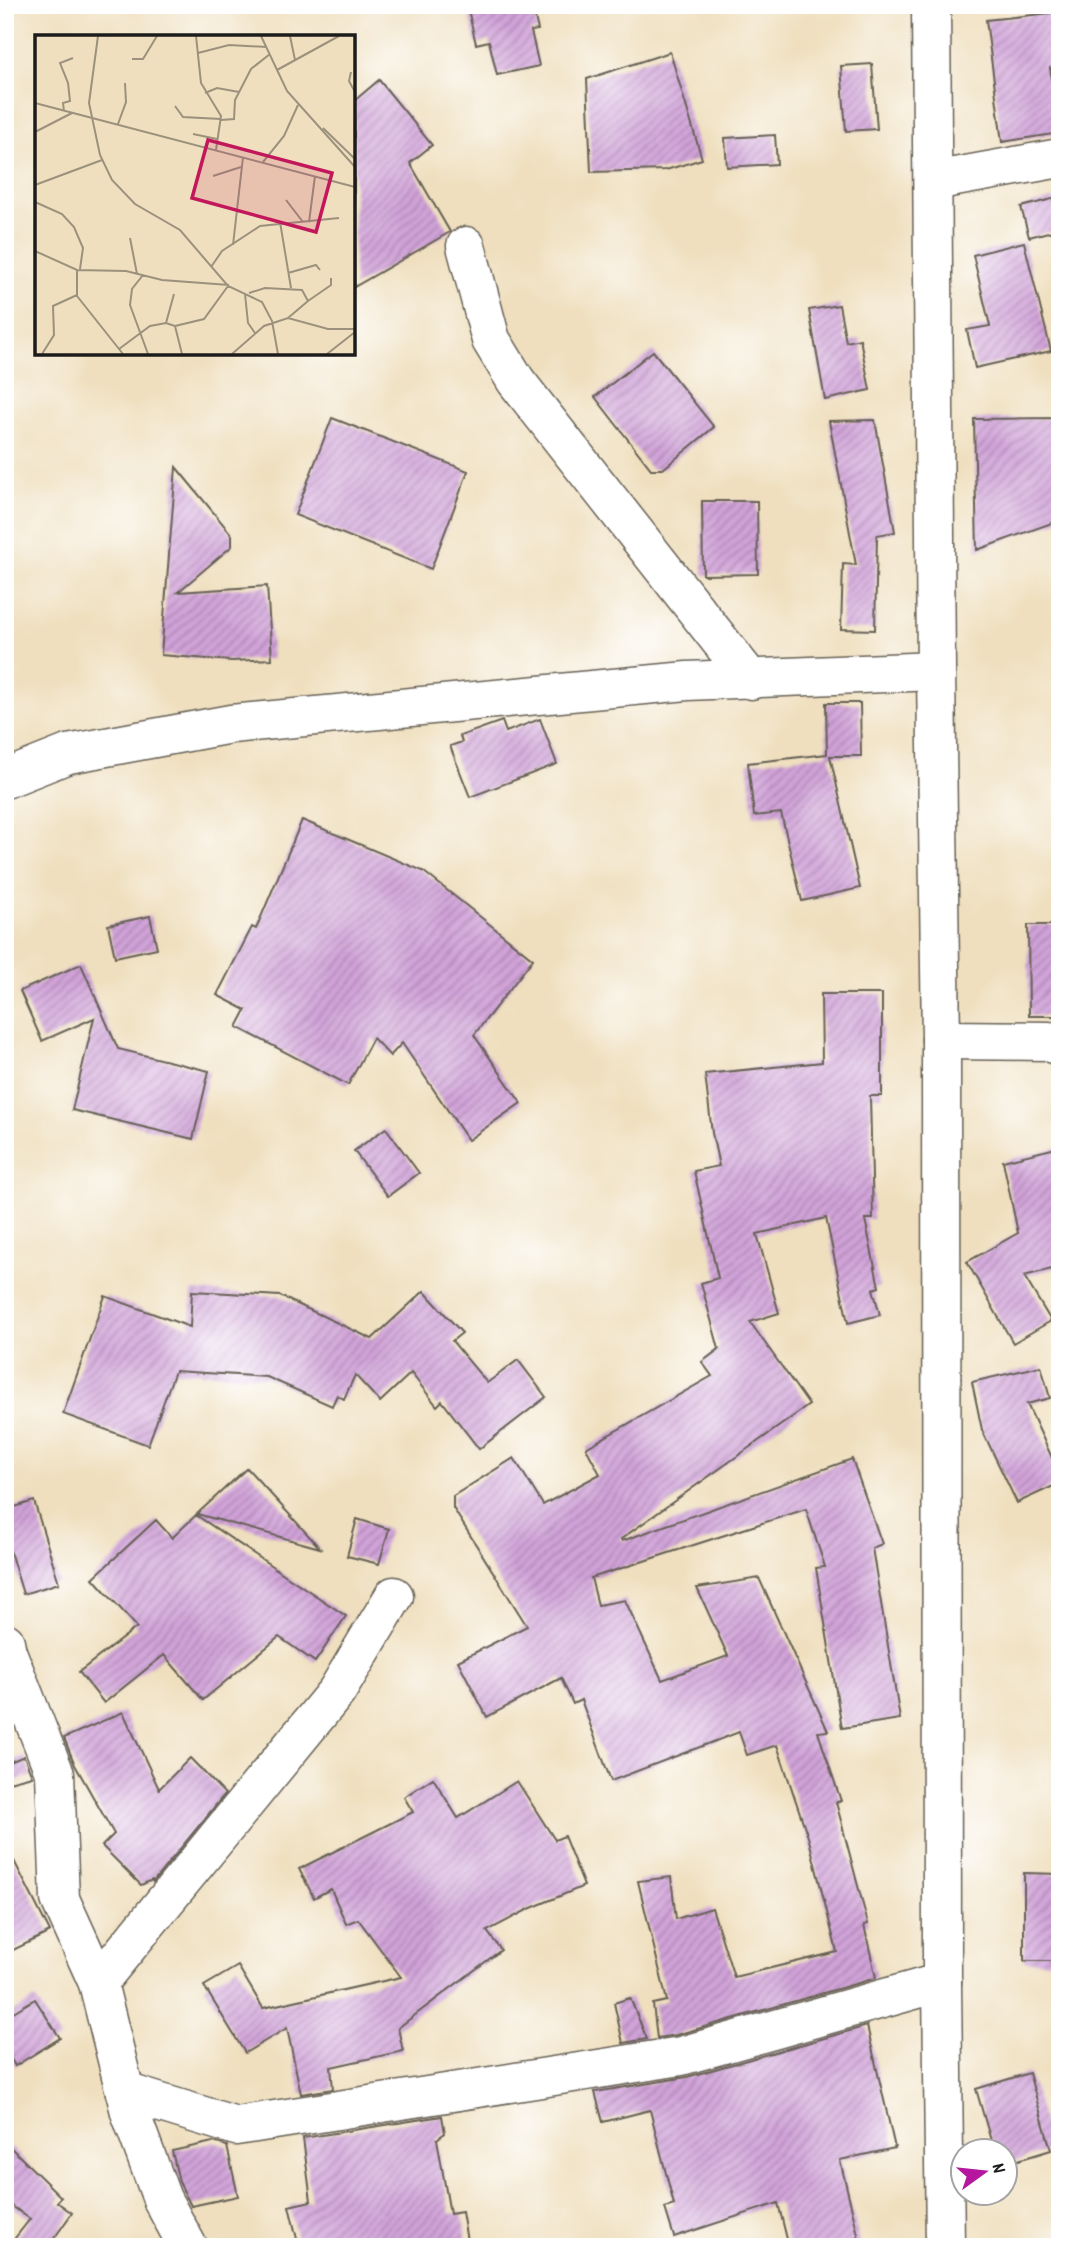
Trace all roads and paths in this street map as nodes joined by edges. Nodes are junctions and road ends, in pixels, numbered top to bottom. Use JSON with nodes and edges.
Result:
{"nodes":[{"id":1,"x":931,"y":5,"type":"edge"},
{"id":2,"x":1060,"y":158,"type":"edge"},
{"id":3,"x":933,"y":181,"type":"junction"},
{"id":4,"x":466,"y":246,"type":"dead end"},
{"id":5,"x":936,"y":671,"type":"junction"},
{"id":6,"x":751,"y":680,"type":"junction"},
{"id":7,"x":5,"y":779,"type":"edge"},
{"id":8,"x":941,"y":1040,"type":"junction"},
{"id":9,"x":1060,"y":1047,"type":"edge"},
{"id":10,"x":394,"y":1596,"type":"dead end"},
{"id":11,"x":5,"y":1642,"type":"edge"},
{"id":12,"x":942,"y":1982,"type":"junction"},
{"id":13,"x":98,"y":1983,"type":"junction"},
{"id":14,"x":125,"y":2092,"type":"junction"},
{"id":15,"x":188,"y":2247,"type":"edge"},
{"id":16,"x":945,"y":2247,"type":"edge"}],
"edges":[{"from":1,"to":3,"type":"street"},
{"from":2,"to":3,"type":"street"},
{"from":3,"to":5,"type":"street"},
{"from":4,"to":6,"type":"street"},
{"from":5,"to":6,"type":"street"},
{"from":5,"to":8,"type":"street"},
{"from":6,"to":7,"type":"street"},
{"from":8,"to":9,"type":"street"},
{"from":8,"to":12,"type":"street"},
{"from":10,"to":13,"type":"street"},
{"from":11,"to":13,"type":"street"},
{"from":12,"to":14,"type":"street"},
{"from":12,"to":16,"type":"street"},
{"from":13,"to":14,"type":"street"},
{"from":14,"to":15,"type":"street"}]}
